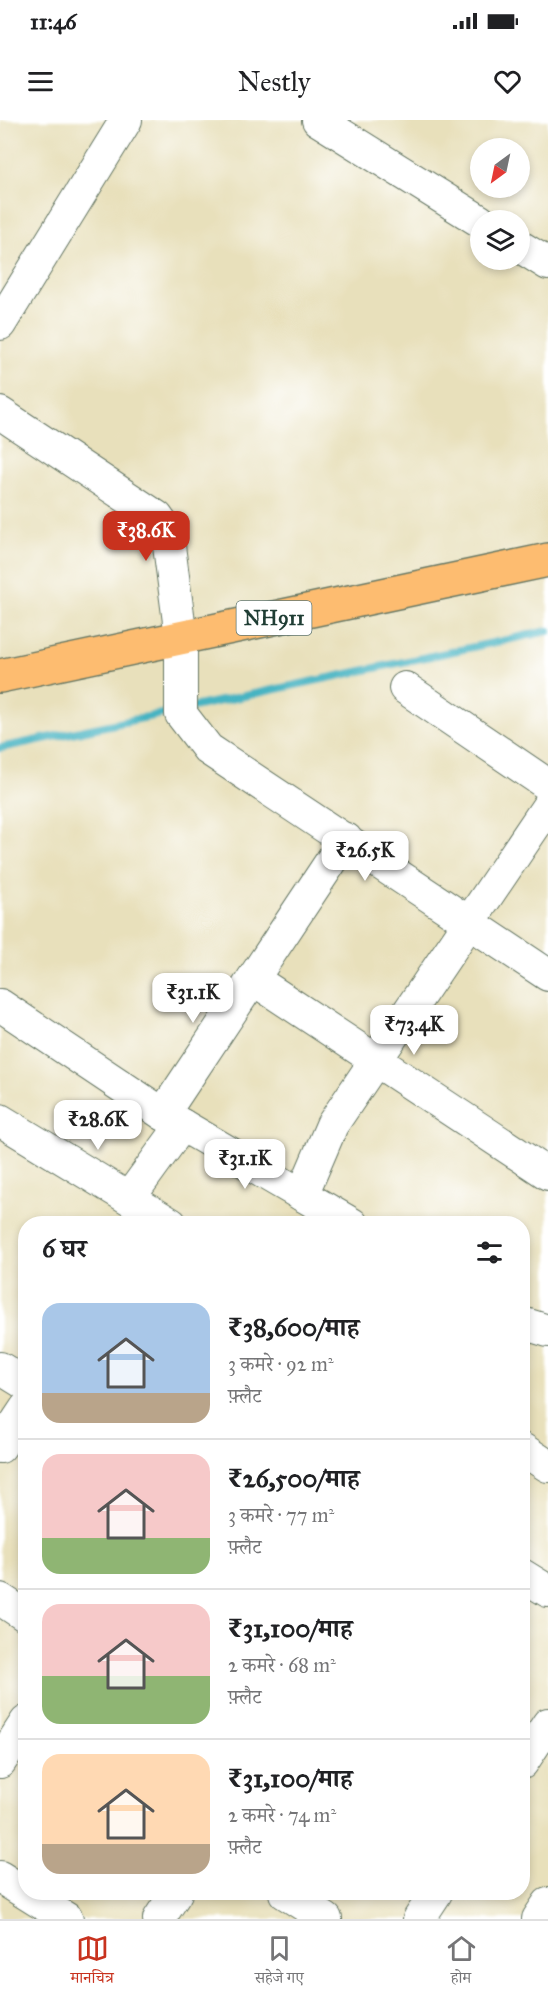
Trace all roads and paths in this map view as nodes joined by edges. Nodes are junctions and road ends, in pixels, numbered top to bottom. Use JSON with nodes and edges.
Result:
{"nodes":[{"id":1,"x":126,"y":120,"type":"edge"},
{"id":2,"x":318,"y":120,"type":"edge"},
{"id":3,"x":470,"y":215,"type":"edge"},
{"id":4,"x":530,"y":253,"type":"edge"},
{"id":5,"x":548,"y":264,"type":"edge"},
{"id":6,"x":0,"y":323,"type":"edge"},
{"id":7,"x":0,"y":413,"type":"edge"},
{"id":8,"x":548,"y":560,"type":"edge"},
{"id":9,"x":181,"y":637,"type":"junction"},
{"id":10,"x":0,"y":676,"type":"edge"},
{"id":11,"x":405,"y":688,"type":"dead end"},
{"id":12,"x":548,"y":785,"type":"edge"},
{"id":13,"x":548,"y":806,"type":"edge"},
{"id":14,"x":346,"y":839,"type":"junction"},
{"id":15,"x":469,"y":922,"type":"junction"},
{"id":16,"x":548,"y":975,"type":"edge"},
{"id":17,"x":253,"y":979,"type":"junction"},
{"id":18,"x":0,"y":1005,"type":"edge"},
{"id":19,"x":376,"y":1060,"type":"junction"},
{"id":20,"x":172,"y":1119,"type":"junction"},
{"id":21,"x":0,"y":1120,"type":"edge"},
{"id":22,"x":548,"y":1173,"type":"edge"},
{"id":23,"x":302,"y":1195,"type":"junction"},
{"id":24,"x":150,"y":1215,"type":"edge"},
{"id":25,"x":338,"y":1216,"type":"edge"},
{"id":26,"x":530,"y":1325,"type":"edge"},
{"id":27,"x":548,"y":1331,"type":"edge"},
{"id":28,"x":0,"y":1368,"type":"edge"},
{"id":29,"x":18,"y":1379,"type":"edge"},
{"id":30,"x":18,"y":1420,"type":"edge"},
{"id":31,"x":0,"y":1447,"type":"edge"},
{"id":32,"x":530,"y":1454,"type":"edge"},
{"id":33,"x":548,"y":1466,"type":"edge"},
{"id":34,"x":530,"y":1580,"type":"edge"},
{"id":35,"x":548,"y":1591,"type":"edge"},
{"id":36,"x":0,"y":1599,"type":"edge"},
{"id":37,"x":18,"y":1611,"type":"edge"},
{"id":38,"x":548,"y":1724,"type":"edge"},
{"id":39,"x":18,"y":1735,"type":"edge"},
{"id":40,"x":530,"y":1751,"type":"edge"},
{"id":41,"x":0,"y":1762,"type":"edge"},
{"id":42,"x":0,"y":1877,"type":"edge"},
{"id":43,"x":18,"y":1888,"type":"edge"},
{"id":44,"x":37,"y":1900,"type":"edge"},
{"id":45,"x":171,"y":1900,"type":"edge"},
{"id":46,"x":296,"y":1900,"type":"edge"},
{"id":47,"x":431,"y":1900,"type":"edge"},
{"id":48,"x":548,"y":1904,"type":"edge"},
{"id":49,"x":67,"y":1919,"type":"edge"},
{"id":50,"x":159,"y":1919,"type":"edge"},
{"id":51,"x":326,"y":1919,"type":"edge"},
{"id":52,"x":419,"y":1919,"type":"edge"},
{"id":53,"x":538,"y":1919,"type":"edge"}],
"edges":[{"from":1,"to":6,"type":"street"},
{"from":2,"to":3,"type":"street"},
{"from":4,"to":5,"type":"street"},
{"from":7,"to":9,"type":"street"},
{"from":8,"to":9,"type":"highway","number":"NH911"},
{"from":9,"to":10,"type":"highway","number":"NH911"},
{"from":9,"to":14,"type":"street"},
{"from":11,"to":12,"type":"street"},
{"from":13,"to":15,"type":"street"},
{"from":14,"to":15,"type":"street"},
{"from":14,"to":17,"type":"street"},
{"from":15,"to":16,"type":"street"},
{"from":15,"to":19,"type":"street"},
{"from":17,"to":19,"type":"street"},
{"from":17,"to":20,"type":"street"},
{"from":18,"to":20,"type":"street"},
{"from":19,"to":22,"type":"street"},
{"from":19,"to":23,"type":"street"},
{"from":20,"to":23,"type":"street"},
{"from":20,"to":24,"type":"street"},
{"from":21,"to":24,"type":"street"},
{"from":23,"to":25,"type":"street"},
{"from":26,"to":27,"type":"street"},
{"from":28,"to":29,"type":"street"},
{"from":30,"to":31,"type":"street"},
{"from":32,"to":33,"type":"street"},
{"from":34,"to":35,"type":"street"},
{"from":36,"to":37,"type":"street"},
{"from":38,"to":40,"type":"street"},
{"from":39,"to":41,"type":"street"},
{"from":42,"to":43,"type":"street"},
{"from":44,"to":49,"type":"street"},
{"from":45,"to":50,"type":"street"},
{"from":46,"to":51,"type":"street"},
{"from":47,"to":52,"type":"street"},
{"from":48,"to":53,"type":"street"}]}
